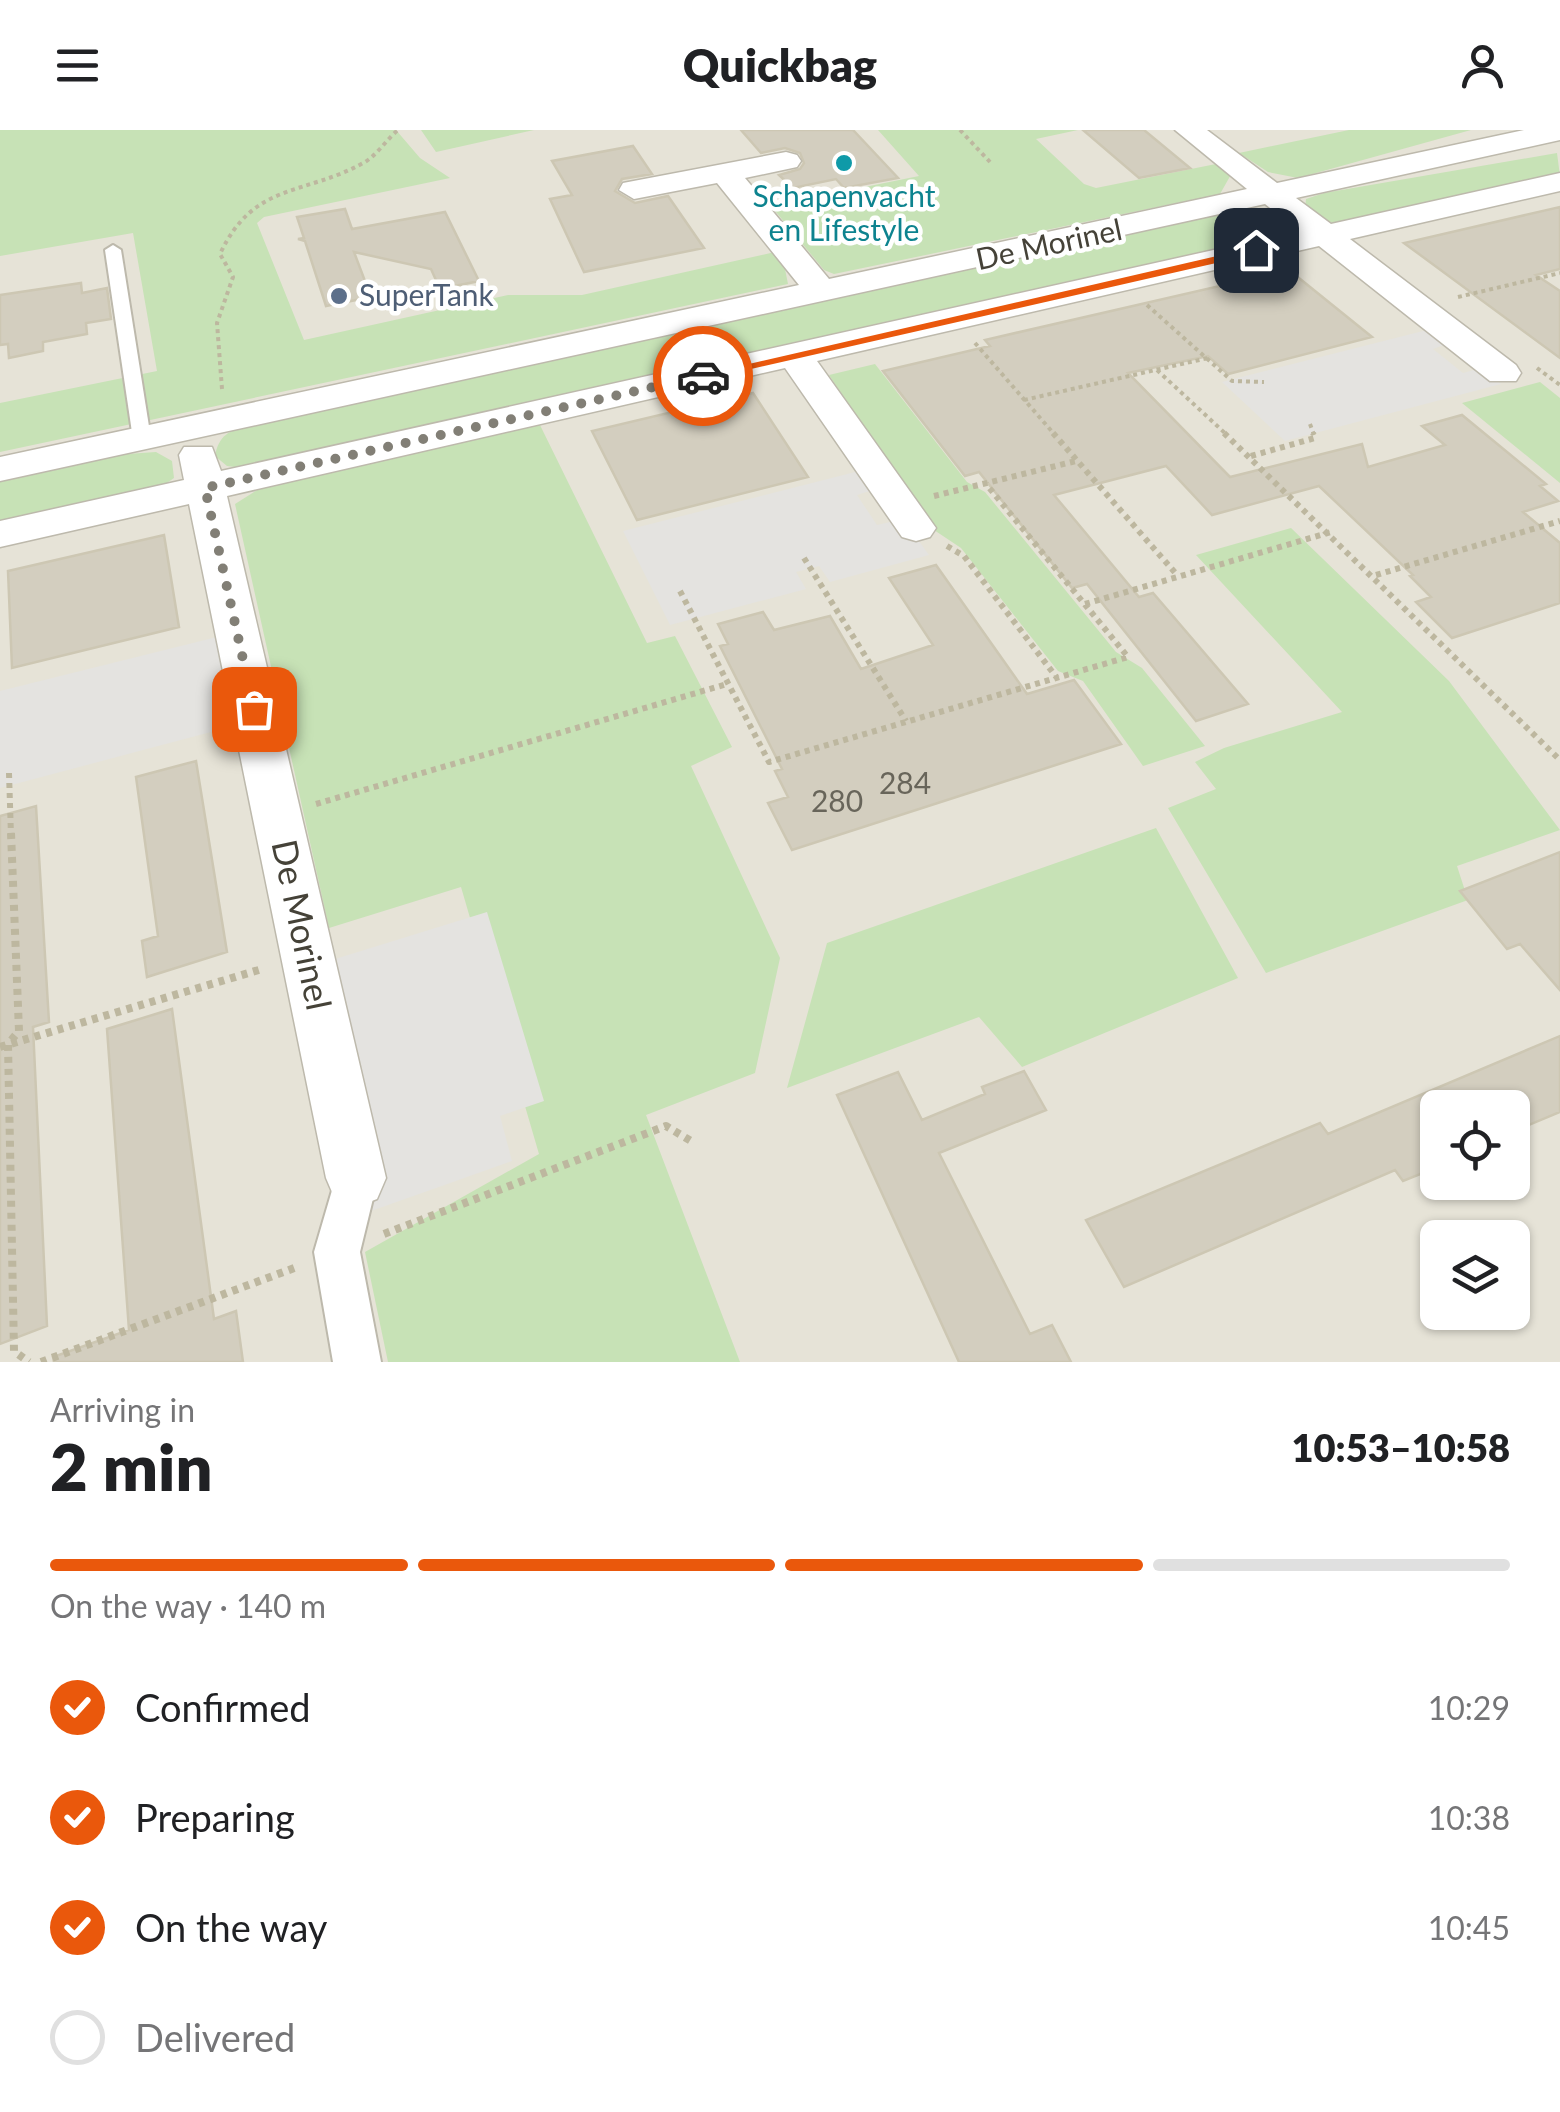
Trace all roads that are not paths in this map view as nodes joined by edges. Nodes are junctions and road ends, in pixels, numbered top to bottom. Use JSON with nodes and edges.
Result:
{"nodes":[{"id":1,"x":1188,"y":130,"type":"edge"},
{"id":2,"x":1560,"y":131,"type":"edge"},
{"id":3,"x":786,"y":161,"type":"dead end"},
{"id":4,"x":725,"y":172,"type":"junction"},
{"id":5,"x":1560,"y":182,"type":"edge"},
{"id":6,"x":634,"y":190,"type":"dead end"},
{"id":7,"x":1275,"y":196,"type":"junction"},
{"id":8,"x":1325,"y":235,"type":"junction"},
{"id":9,"x":113,"y":250,"type":"dead end"},
{"id":10,"x":824,"y":293,"type":"junction"},
{"id":11,"x":796,"y":356,"type":"junction"},
{"id":12,"x":1502,"y":373,"type":"dead end"},
{"id":13,"x":210,"y":424,"type":"junction"},
{"id":14,"x":142,"y":439,"type":"junction"},
{"id":15,"x":0,"y":469,"type":"edge"},
{"id":16,"x":205,"y":488,"type":"junction"},
{"id":17,"x":908,"y":516,"type":"road end"},
{"id":18,"x":0,"y":534,"type":"edge"},
{"id":19,"x":356,"y":1178,"type":"joint"},
{"id":20,"x":357,"y":1362,"type":"edge"}],
"edges":[{"from":1,"to":7,"type":"street"},
{"from":2,"to":7,"type":"street","name":"De Morinel"},
{"from":3,"to":4,"type":"street"},
{"from":4,"to":6,"type":"street"},
{"from":4,"to":10,"type":"street"},
{"from":5,"to":8,"type":"street","name":"De Morinel"},
{"from":7,"to":8,"type":"street"},
{"from":7,"to":10,"type":"street","name":"De Morinel"},
{"from":8,"to":11,"type":"street","name":"De Morinel"},
{"from":8,"to":12,"type":"street"},
{"from":9,"to":14,"type":"lane"},
{"from":10,"to":13,"type":"street","name":"De Morinel"},
{"from":11,"to":16,"type":"street","name":"De Morinel"},
{"from":11,"to":17,"type":"street"},
{"from":13,"to":14,"type":"street","name":"De Morinel"},
{"from":13,"to":16,"type":"street","name":"De Morinel"},
{"from":14,"to":15,"type":"street","name":"De Morinel"},
{"from":16,"to":18,"type":"street","name":"De Morinel"},
{"from":16,"to":19,"type":"street","name":"De Morinel"},
{"from":19,"to":20,"type":"street","name":"De Morinel"}]}
